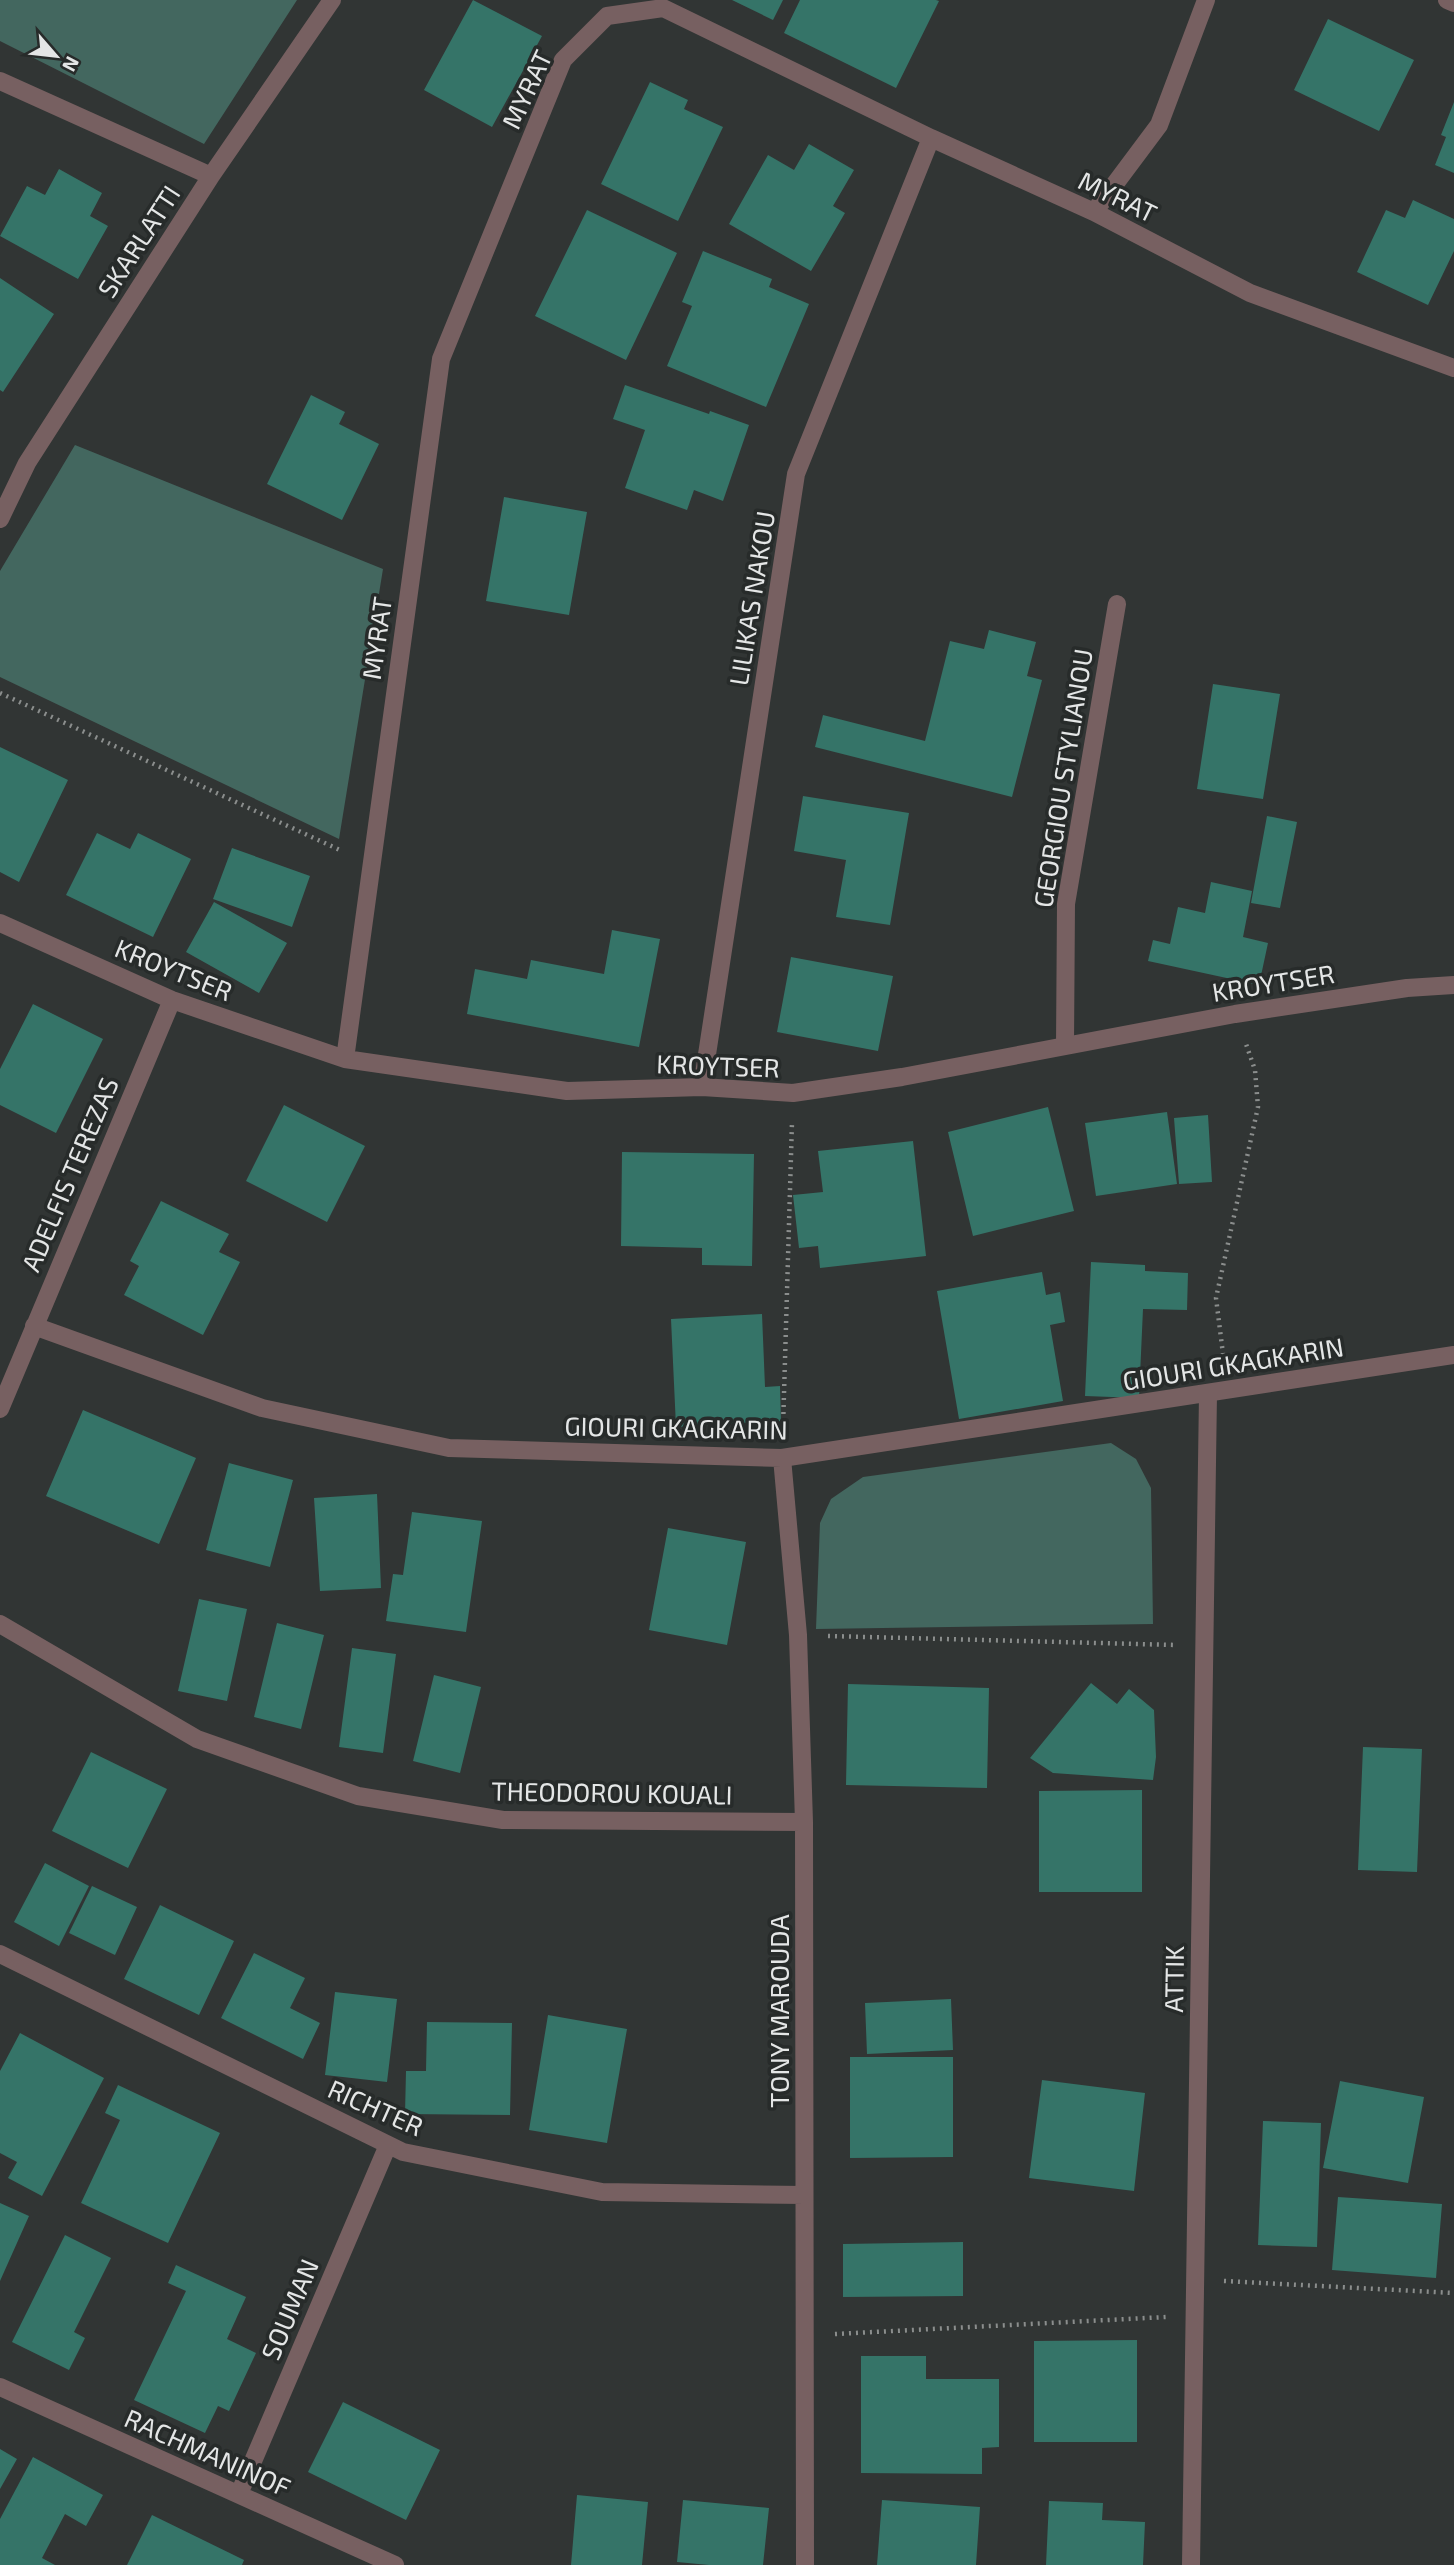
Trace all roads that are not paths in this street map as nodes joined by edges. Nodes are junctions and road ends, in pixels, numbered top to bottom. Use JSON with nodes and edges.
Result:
{"nodes":[{"id":1,"x":332,"y":0,"type":"edge"},
{"id":2,"x":1206,"y":0,"type":"edge"},
{"id":3,"x":1447,"y":0,"type":"edge"},
{"id":4,"x":1454,"y":3,"type":"edge"},
{"id":5,"x":0,"y":81,"type":"edge"},
{"id":6,"x":931,"y":138,"type":"junction"},
{"id":7,"x":211,"y":176,"type":"junction"},
{"id":8,"x":1094,"y":212,"type":"junction"},
{"id":9,"x":1454,"y":368,"type":"edge"},
{"id":10,"x":0,"y":519,"type":"edge"},
{"id":11,"x":1117,"y":604,"type":"dead end"},
{"id":12,"x":0,"y":923,"type":"edge"},
{"id":13,"x":1454,"y":985,"type":"edge"},
{"id":14,"x":172,"y":1000,"type":"junction"},
{"id":15,"x":1065,"y":1045,"type":"junction"},
{"id":16,"x":345,"y":1059,"type":"junction"},
{"id":17,"x":702,"y":1087,"type":"junction"},
{"id":18,"x":33,"y":1326,"type":"junction"},
{"id":19,"x":1454,"y":1355,"type":"edge"},
{"id":20,"x":1208,"y":1394,"type":"junction"},
{"id":21,"x":0,"y":1409,"type":"edge"},
{"id":22,"x":782,"y":1458,"type":"junction"},
{"id":23,"x":0,"y":1624,"type":"edge"},
{"id":24,"x":804,"y":1822,"type":"junction"},
{"id":25,"x":0,"y":1954,"type":"edge"},
{"id":26,"x":388,"y":2145,"type":"junction"},
{"id":27,"x":804,"y":2195,"type":"junction"},
{"id":28,"x":0,"y":2387,"type":"edge"},
{"id":29,"x":239,"y":2494,"type":"junction"},
{"id":30,"x":395,"y":2565,"type":"edge"},
{"id":31,"x":805,"y":2565,"type":"edge"},
{"id":32,"x":1191,"y":2565,"type":"edge"}],
"edges":[{"from":1,"to":7,"type":"street","name":"SKARLATTI"},
{"from":2,"to":8,"type":"street"},
{"from":3,"to":4,"type":"street"},
{"from":5,"to":7,"type":"street"},
{"from":6,"to":8,"type":"street","name":"MYRAT"},
{"from":6,"to":16,"type":"street","name":"MYRAT"},
{"from":6,"to":17,"type":"street","name":"LILIKAS NAKOU"},
{"from":7,"to":10,"type":"street","name":"SKARLATTI"},
{"from":8,"to":9,"type":"street","name":"MYRAT"},
{"from":11,"to":15,"type":"street","name":"GEORGIOU STYLIANOU"},
{"from":12,"to":14,"type":"street","name":"KROYTSER"},
{"from":13,"to":15,"type":"street","name":"KROYTSER"},
{"from":14,"to":16,"type":"street","name":"KROYTSER"},
{"from":14,"to":18,"type":"street","name":"ADELFIS TEREZAS"},
{"from":15,"to":17,"type":"street","name":"KROYTSER"},
{"from":16,"to":17,"type":"street","name":"KROYTSER"},
{"from":18,"to":21,"type":"street","name":"ADELFIS TEREZAS"},
{"from":18,"to":22,"type":"street","name":"GIOURI GKAGKARIN"},
{"from":19,"to":20,"type":"street","name":"GIOURI GKAGKARIN"},
{"from":20,"to":22,"type":"street","name":"GIOURI GKAGKARIN"},
{"from":20,"to":32,"type":"street","name":"ATTIK"},
{"from":22,"to":24,"type":"street","name":"TONY MAROUDA"},
{"from":23,"to":24,"type":"street","name":"THEODOROU KOUALI"},
{"from":24,"to":27,"type":"street","name":"TONY MAROUDA"},
{"from":25,"to":26,"type":"street","name":"RICHTER"},
{"from":26,"to":27,"type":"street","name":"RICHTER"},
{"from":26,"to":29,"type":"street","name":"SOUMAN"},
{"from":27,"to":31,"type":"street","name":"TONY MAROUDA"},
{"from":28,"to":29,"type":"street","name":"RACHMANINOF"},
{"from":29,"to":30,"type":"street","name":"RACHMANINOF"}]}
